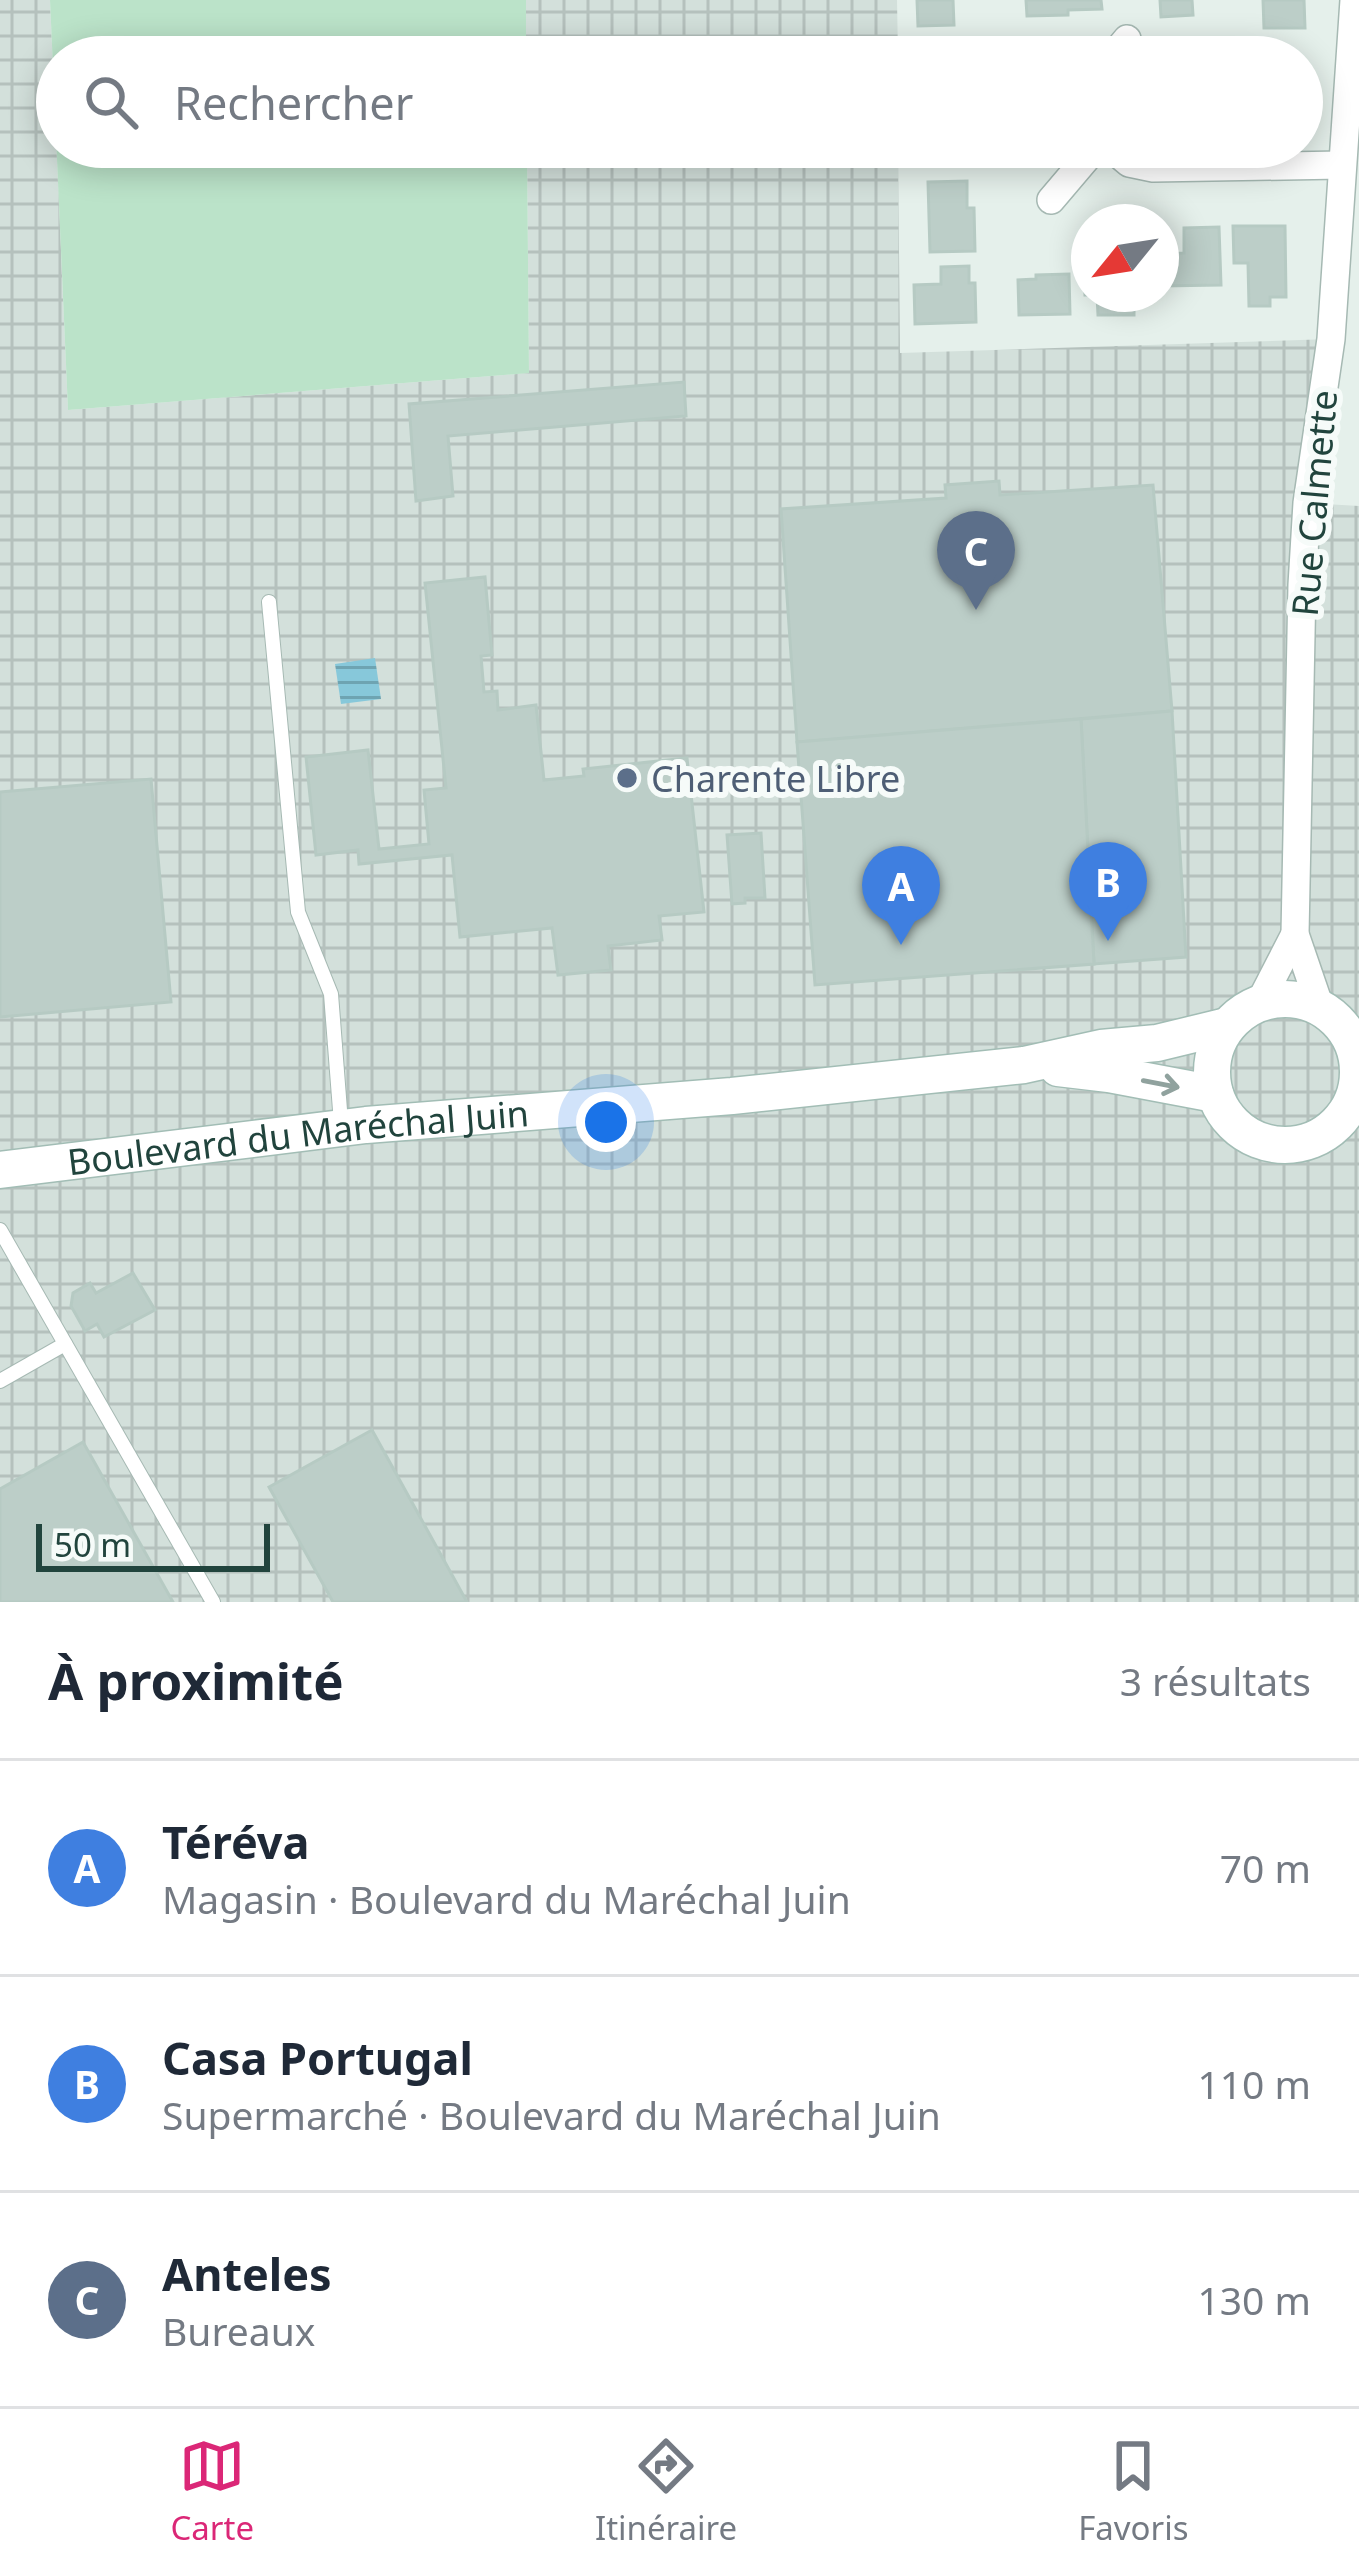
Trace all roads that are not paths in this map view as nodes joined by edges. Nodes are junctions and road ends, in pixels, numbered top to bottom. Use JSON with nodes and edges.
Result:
{"nodes":[{"id":1,"x":1354,"y":0,"type":"edge"},
{"id":2,"x":1323,"y":165,"type":"edge"},
{"id":3,"x":1342,"y":165,"type":"junction"},
{"id":4,"x":1078,"y":168,"type":"edge"},
{"id":5,"x":1051,"y":200,"type":"dead end"},
{"id":6,"x":268,"y":602,"type":"dead end"},
{"id":7,"x":1295,"y":934,"type":"junction"},
{"id":8,"x":1261,"y":1002,"type":"junction"},
{"id":9,"x":1320,"y":1007,"type":"junction"},
{"id":10,"x":1227,"y":1026,"type":"junction"},
{"id":11,"x":1358,"y":1064,"type":"edge"},
{"id":12,"x":1024,"y":1065,"type":"junction"},
{"id":13,"x":1215,"y":1094,"type":"junction"},
{"id":14,"x":1352,"y":1116,"type":"edge"},
{"id":15,"x":342,"y":1129,"type":"junction"},
{"id":16,"x":0,"y":1170,"type":"edge"},
{"id":17,"x":0,"y":1230,"type":"edge"},
{"id":18,"x":65,"y":1344,"type":"junction"},
{"id":19,"x":0,"y":1381,"type":"edge"},
{"id":20,"x":213,"y":1602,"type":"edge"}],
"edges":[{"from":1,"to":3,"type":"street","name":"Rue Calmette"},
{"from":2,"to":3,"type":"street"},
{"from":3,"to":7,"type":"street","name":"Rue Calmette"},
{"from":4,"to":5,"type":"street"},
{"from":6,"to":15,"type":"lane"},
{"from":7,"to":8,"type":"street","name":"Rue Calmette"},
{"from":7,"to":9,"type":"street","name":"Rue Calmette"},
{"from":8,"to":9,"type":"main road"},
{"from":8,"to":10,"type":"main road"},
{"from":9,"to":11,"type":"main road"},
{"from":10,"to":12,"type":"main road","name":"Boulevard du Maréchal Juin"},
{"from":10,"to":13,"type":"main road"},
{"from":11,"to":14,"type":"main road"},
{"from":12,"to":13,"type":"main road","name":"Boulevard du Maréchal Juin","one_way":true},
{"from":12,"to":15,"type":"main road","name":"Boulevard du Maréchal Juin"},
{"from":13,"to":14,"type":"main road"},
{"from":15,"to":16,"type":"main road","name":"Boulevard du Maréchal Juin"},
{"from":17,"to":18,"type":"lane"},
{"from":18,"to":19,"type":"lane"},
{"from":18,"to":20,"type":"lane"}]}
